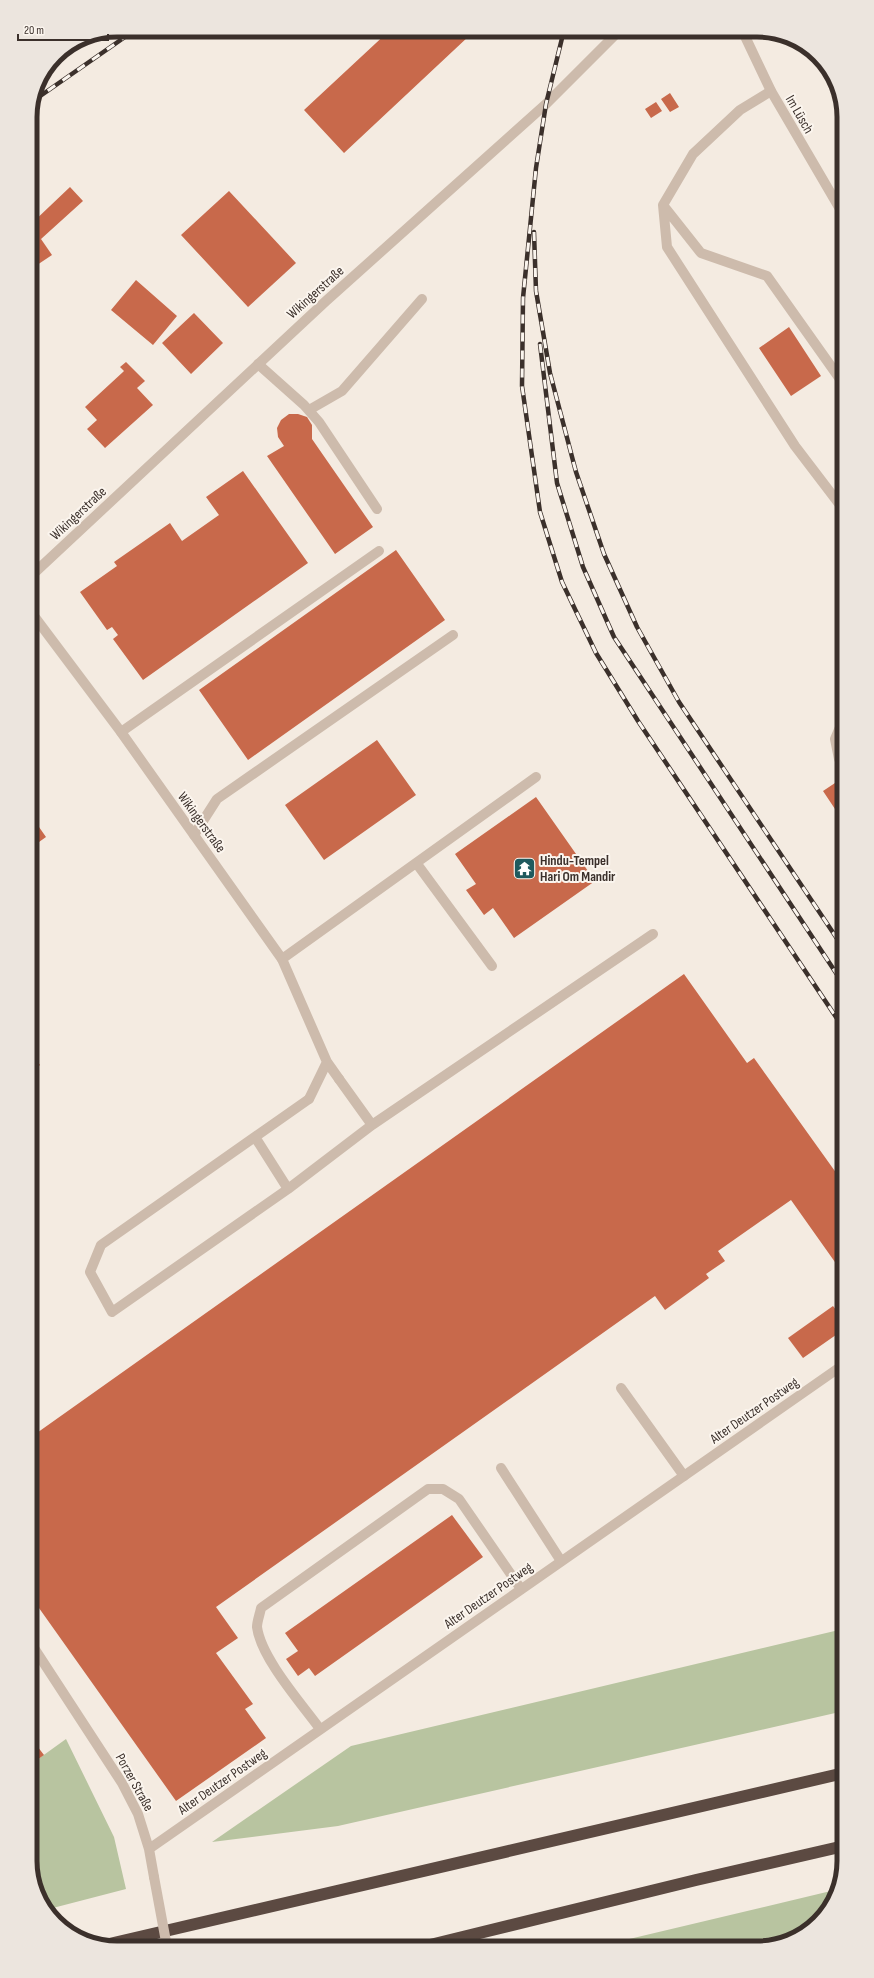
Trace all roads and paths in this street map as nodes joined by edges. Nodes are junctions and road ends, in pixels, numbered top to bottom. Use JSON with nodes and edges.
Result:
{"nodes":[{"id":1,"x":613,"y":37,"type":"edge"},
{"id":2,"x":745,"y":37,"type":"edge"},
{"id":3,"x":771,"y":91,"type":"junction"},
{"id":4,"x":837,"y":204,"type":"edge"},
{"id":5,"x":663,"y":205,"type":"junction"},
{"id":6,"x":422,"y":299,"type":"dead end"},
{"id":7,"x":258,"y":364,"type":"junction"},
{"id":8,"x":837,"y":375,"type":"edge"},
{"id":9,"x":309,"y":410,"type":"junction"},
{"id":10,"x":837,"y":501,"type":"edge"},
{"id":11,"x":377,"y":510,"type":"dead end"},
{"id":12,"x":379,"y":550,"type":"dead end"},
{"id":13,"x":37,"y":570,"type":"edge"},
{"id":14,"x":37,"y":620,"type":"edge"},
{"id":15,"x":453,"y":635,"type":"dead end"},
{"id":16,"x":121,"y":732,"type":"junction"},
{"id":17,"x":837,"y":734,"type":"edge"},
{"id":18,"x":837,"y":749,"type":"edge"},
{"id":19,"x":536,"y":777,"type":"dead end"},
{"id":20,"x":194,"y":835,"type":"junction"},
{"id":21,"x":417,"y":864,"type":"junction"},
{"id":22,"x":653,"y":934,"type":"dead end"},
{"id":23,"x":282,"y":959,"type":"junction"},
{"id":24,"x":492,"y":966,"type":"dead end"},
{"id":25,"x":327,"y":1062,"type":"junction"},
{"id":26,"x":372,"y":1125,"type":"junction"},
{"id":27,"x":255,"y":1137,"type":"junction"},
{"id":28,"x":288,"y":1189,"type":"junction"},
{"id":29,"x":837,"y":1369,"type":"edge"},
{"id":30,"x":621,"y":1388,"type":"dead end"},
{"id":31,"x":500,"y":1468,"type":"dead end"},
{"id":32,"x":684,"y":1476,"type":"junction"},
{"id":33,"x":561,"y":1561,"type":"junction"},
{"id":34,"x":521,"y":1589,"type":"junction"},
{"id":35,"x":37,"y":1653,"type":"edge"},
{"id":36,"x":320,"y":1729,"type":"junction"},
{"id":37,"x":837,"y":1775,"type":"edge"},
{"id":38,"x":837,"y":1848,"type":"edge"},
{"id":39,"x":149,"y":1849,"type":"junction"},
{"id":40,"x":122,"y":1941,"type":"edge"},
{"id":41,"x":166,"y":1941,"type":"edge"},
{"id":42,"x":446,"y":1941,"type":"edge"}],
"edges":[{"from":1,"to":7,"type":"street","name":"Wikingerstraße"},
{"from":2,"to":3,"type":"street","name":"Im Lüsch"},
{"from":3,"to":4,"type":"street","name":"Im Lüsch"},
{"from":3,"to":5,"type":"street"},
{"from":5,"to":8,"type":"street"},
{"from":5,"to":10,"type":"street"},
{"from":6,"to":9,"type":"street"},
{"from":7,"to":9,"type":"street"},
{"from":7,"to":13,"type":"street","name":"Wikingerstraße"},
{"from":9,"to":11,"type":"street"},
{"from":12,"to":16,"type":"street"},
{"from":14,"to":16,"type":"street","name":"Wikingerstraße"},
{"from":15,"to":20,"type":"street"},
{"from":16,"to":20,"type":"street","name":"Wikingerstraße"},
{"from":17,"to":18,"type":"street"},
{"from":19,"to":21,"type":"street"},
{"from":20,"to":23,"type":"street","name":"Wikingerstraße"},
{"from":21,"to":23,"type":"street"},
{"from":21,"to":24,"type":"street"},
{"from":22,"to":26,"type":"street"},
{"from":23,"to":25,"type":"street","name":"Wikingerstraße"},
{"from":25,"to":26,"type":"street","name":"Wikingerstraße"},
{"from":25,"to":27,"type":"street"},
{"from":26,"to":28,"type":"street"},
{"from":27,"to":28,"type":"street"},
{"from":27,"to":28,"type":"street"},
{"from":29,"to":32,"type":"street","name":"Alter Deutzer Postweg"},
{"from":30,"to":32,"type":"street"},
{"from":31,"to":33,"type":"street"},
{"from":32,"to":33,"type":"street","name":"Alter Deutzer Postweg"},
{"from":33,"to":34,"type":"street","name":"Alter Deutzer Postweg"},
{"from":34,"to":36,"type":"street","name":"Alter Deutzer Postweg"},
{"from":34,"to":36,"type":"street"},
{"from":35,"to":39,"type":"street","name":"Porzer Straße"},
{"from":36,"to":39,"type":"street","name":"Alter Deutzer Postweg"},
{"from":37,"to":40,"type":"highway"},
{"from":38,"to":42,"type":"highway"},
{"from":39,"to":41,"type":"street","name":"Porzer Straße","bridge":true}]}
